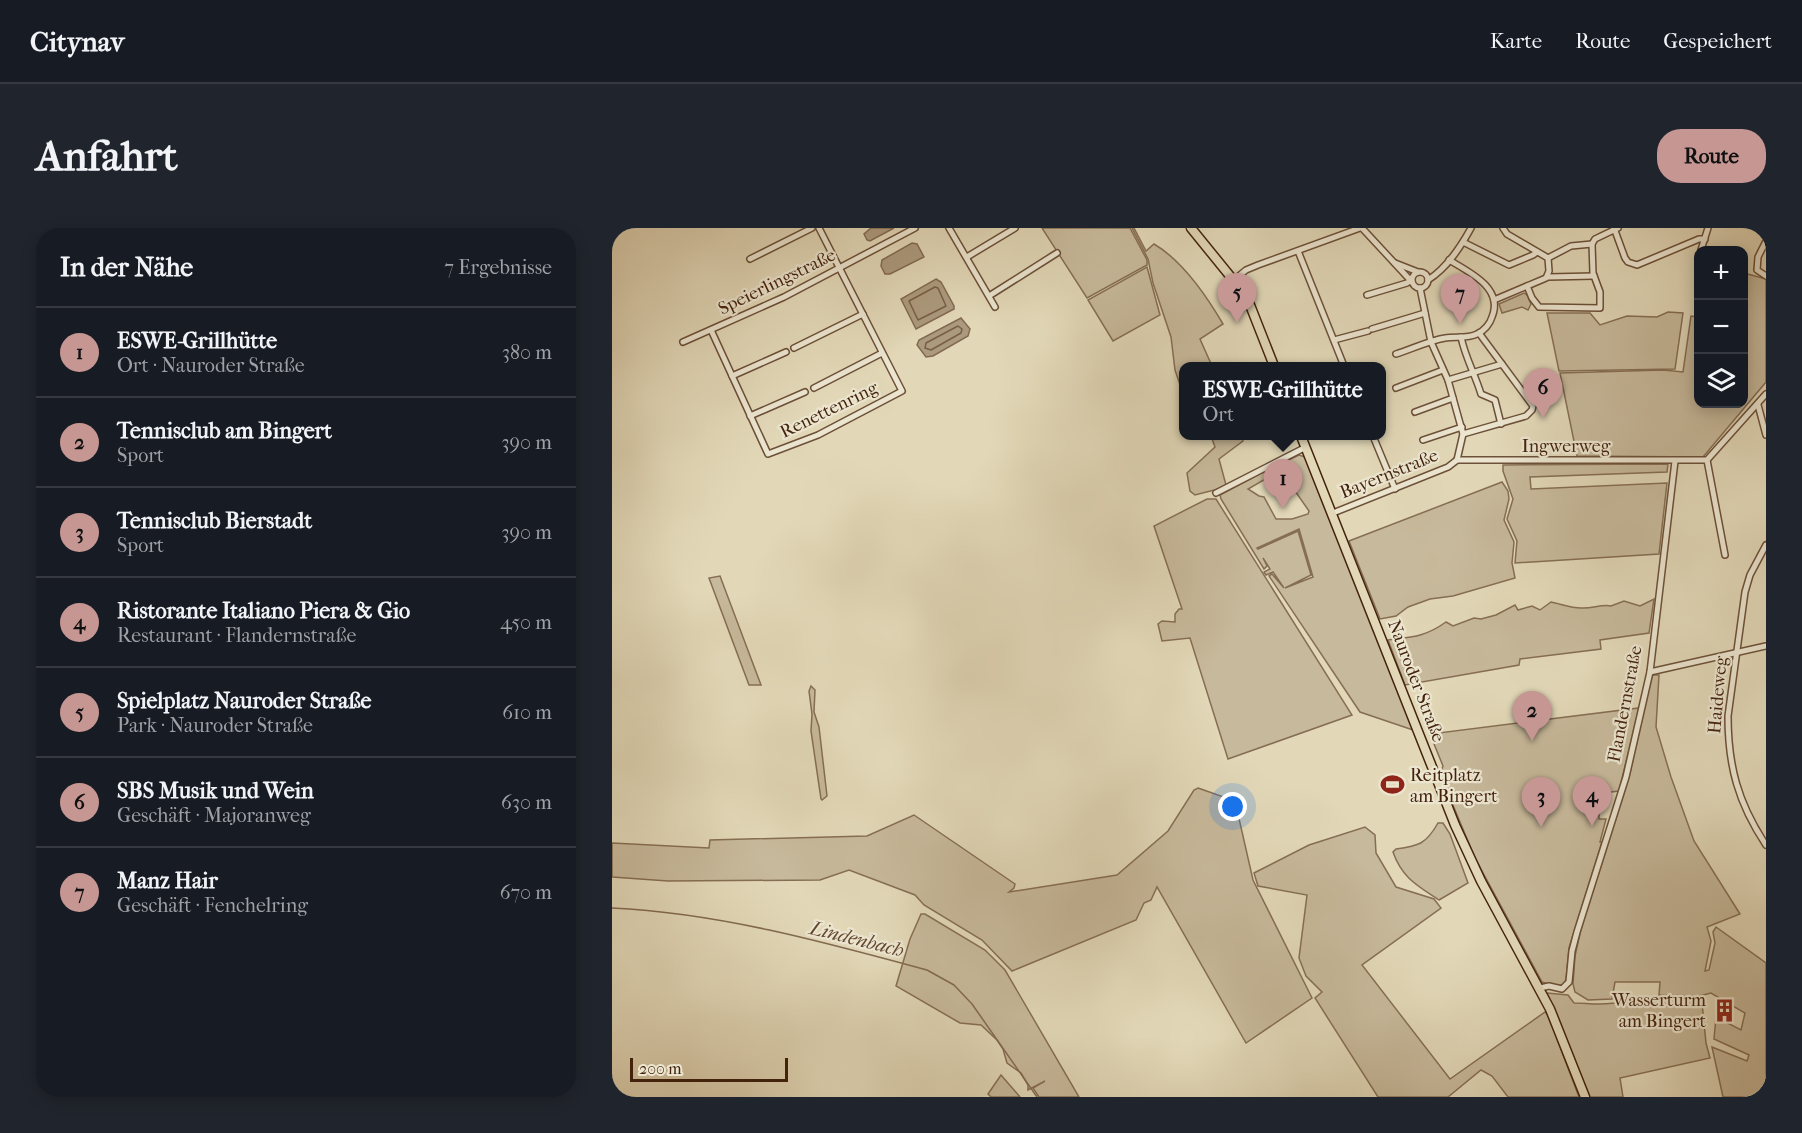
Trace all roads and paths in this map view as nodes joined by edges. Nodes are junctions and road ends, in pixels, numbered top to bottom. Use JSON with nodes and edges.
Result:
{"nodes":[{"id":1,"x":812,"y":228,"type":"edge"},
{"id":2,"x":819,"y":228,"type":"edge"},
{"id":3,"x":915,"y":228,"type":"edge"},
{"id":4,"x":949,"y":228,"type":"edge"},
{"id":5,"x":1015,"y":228,"type":"edge"},
{"id":6,"x":1191,"y":228,"type":"edge"},
{"id":7,"x":1361,"y":228,"type":"edge"},
{"id":8,"x":1471,"y":228,"type":"edge"},
{"id":9,"x":1503,"y":228,"type":"edge"},
{"id":10,"x":1708,"y":228,"type":"edge"},
{"id":11,"x":1615,"y":229,"type":"edge"},
{"id":12,"x":1704,"y":240,"type":"junction"},
{"id":13,"x":1766,"y":240,"type":"edge"},
{"id":14,"x":1463,"y":242,"type":"junction"},
{"id":15,"x":1592,"y":244,"type":"junction"},
{"id":16,"x":1702,"y":246,"type":"edge"},
{"id":17,"x":1298,"y":251,"type":"junction"},
{"id":18,"x":1537,"y":252,"type":"junction"},
{"id":19,"x":1057,"y":253,"type":"dead end"},
{"id":20,"x":967,"y":257,"type":"junction"},
{"id":21,"x":1548,"y":258,"type":"junction"},
{"id":22,"x":750,"y":259,"type":"dead end"},
{"id":23,"x":1449,"y":260,"type":"junction"},
{"id":24,"x":1394,"y":263,"type":"junction"},
{"id":25,"x":840,"y":269,"type":"junction"},
{"id":26,"x":1418,"y":272,"type":"junction"},
{"id":27,"x":1548,"y":276,"type":"junction"},
{"id":28,"x":1594,"y":276,"type":"junction"},
{"id":29,"x":1766,"y":276,"type":"edge"},
{"id":30,"x":1234,"y":280,"type":"junction"},
{"id":31,"x":1428,"y":280,"type":"junction"},
{"id":32,"x":1411,"y":281,"type":"junction"},
{"id":33,"x":1527,"y":286,"type":"junction"},
{"id":34,"x":1420,"y":288,"type":"junction"},
{"id":35,"x":1367,"y":295,"type":"dead end"},
{"id":36,"x":989,"y":296,"type":"junction"},
{"id":37,"x":1494,"y":300,"type":"junction"},
{"id":38,"x":995,"y":307,"type":"dead end"},
{"id":39,"x":1425,"y":313,"type":"junction"},
{"id":40,"x":863,"y":314,"type":"junction"},
{"id":41,"x":711,"y":330,"type":"junction"},
{"id":42,"x":1479,"y":333,"type":"junction"},
{"id":43,"x":1461,"y":337,"type":"junction"},
{"id":44,"x":1334,"y":340,"type":"junction"},
{"id":45,"x":683,"y":342,"type":"dead end"},
{"id":46,"x":1431,"y":342,"type":"junction"},
{"id":47,"x":794,"y":348,"type":"dead end"},
{"id":48,"x":786,"y":352,"type":"dead end"},
{"id":49,"x":882,"y":353,"type":"junction"},
{"id":50,"x":1396,"y":354,"type":"dead end"},
{"id":51,"x":1272,"y":362,"type":"edge"},
{"id":52,"x":1342,"y":362,"type":"edge"},
{"id":53,"x":1502,"y":364,"type":"junction"},
{"id":54,"x":1443,"y":370,"type":"junction"},
{"id":55,"x":1474,"y":372,"type":"junction"},
{"id":56,"x":732,"y":376,"type":"junction"},
{"id":57,"x":1448,"y":380,"type":"junction"},
{"id":58,"x":813,"y":388,"type":"dead end"},
{"id":59,"x":1396,"y":388,"type":"dead end"},
{"id":60,"x":805,"y":392,"type":"dead end"},
{"id":61,"x":1766,"y":394,"type":"edge"},
{"id":62,"x":1453,"y":398,"type":"junction"},
{"id":63,"x":1758,"y":405,"type":"junction"},
{"id":64,"x":1414,"y":412,"type":"dead end"},
{"id":65,"x":750,"y":416,"type":"junction"},
{"id":66,"x":1501,"y":424,"type":"junction"},
{"id":67,"x":1463,"y":430,"type":"junction"},
{"id":68,"x":1766,"y":435,"type":"edge"},
{"id":69,"x":1303,"y":440,"type":"edge"},
{"id":70,"x":1374,"y":440,"type":"edge"},
{"id":71,"x":1423,"y":440,"type":"dead end"},
{"id":72,"x":1306,"y":447,"type":"junction"},
{"id":73,"x":1457,"y":460,"type":"junction"},
{"id":74,"x":1707,"y":460,"type":"junction"},
{"id":75,"x":1675,"y":461,"type":"junction"},
{"id":76,"x":1395,"y":489,"type":"junction"},
{"id":77,"x":1216,"y":493,"type":"dead end"},
{"id":78,"x":1333,"y":513,"type":"junction"},
{"id":79,"x":1766,"y":545,"type":"edge"},
{"id":80,"x":1725,"y":555,"type":"dead end"},
{"id":81,"x":1766,"y":646,"type":"edge"},
{"id":82,"x":1736,"y":653,"type":"junction"},
{"id":83,"x":1650,"y":672,"type":"junction"},
{"id":84,"x":1766,"y":845,"type":"edge"},
{"id":85,"x":1540,"y":988,"type":"junction"},
{"id":86,"x":1585,"y":1097,"type":"edge"}],
"edges":[{"from":1,"to":22,"type":"street"},
{"from":2,"to":25,"type":"street","name":"Renettenring"},
{"from":3,"to":25,"type":"street","name":"Speierlingstraße"},
{"from":4,"to":20,"type":"street"},
{"from":5,"to":20,"type":"street"},
{"from":6,"to":30,"type":"main road"},
{"from":7,"to":17,"type":"street"},
{"from":7,"to":24,"type":"street"},
{"from":8,"to":14,"type":"street"},
{"from":9,"to":18,"type":"street"},
{"from":10,"to":12,"type":"street"},
{"from":11,"to":12,"type":"street"},
{"from":11,"to":15,"type":"street"},
{"from":12,"to":16,"type":"street"},
{"from":13,"to":29,"type":"street"},
{"from":14,"to":18,"type":"street"},
{"from":14,"to":23,"type":"street"},
{"from":15,"to":21,"type":"street"},
{"from":15,"to":28,"type":"street"},
{"from":17,"to":30,"type":"street"},
{"from":17,"to":44,"type":"street"},
{"from":18,"to":21,"type":"street"},
{"from":19,"to":36,"type":"street"},
{"from":20,"to":36,"type":"street"},
{"from":21,"to":27,"type":"street"},
{"from":23,"to":31,"type":"street"},
{"from":23,"to":37,"type":"street"},
{"from":24,"to":26,"type":"street"},
{"from":24,"to":32,"type":"street"},
{"from":25,"to":40,"type":"street","name":"Renettenring"},
{"from":25,"to":41,"type":"street","name":"Speierlingstraße"},
{"from":26,"to":31,"type":"street"},
{"from":26,"to":32,"type":"street"},
{"from":27,"to":28,"type":"street"},
{"from":27,"to":33,"type":"street"},
{"from":28,"to":33,"type":"street"},
{"from":30,"to":51,"type":"main road"},
{"from":31,"to":34,"type":"street"},
{"from":32,"to":34,"type":"street"},
{"from":32,"to":35,"type":"street"},
{"from":33,"to":37,"type":"street"},
{"from":34,"to":39,"type":"street"},
{"from":36,"to":38,"type":"street"},
{"from":37,"to":42,"type":"street"},
{"from":39,"to":44,"type":"street"},
{"from":39,"to":46,"type":"street"},
{"from":40,"to":47,"type":"street"},
{"from":40,"to":49,"type":"street","name":"Renettenring"},
{"from":41,"to":45,"type":"street","name":"Speierlingstraße"},
{"from":41,"to":56,"type":"street","name":"Renettenring"},
{"from":42,"to":43,"type":"street"},
{"from":42,"to":53,"type":"street"},
{"from":43,"to":46,"type":"street"},
{"from":43,"to":55,"type":"street"},
{"from":44,"to":52,"type":"street"},
{"from":46,"to":50,"type":"street"},
{"from":46,"to":54,"type":"street"},
{"from":48,"to":56,"type":"street"},
{"from":49,"to":58,"type":"street"},
{"from":49,"to":65,"type":"street","name":"Renettenring"},
{"from":53,"to":55,"type":"street"},
{"from":53,"to":66,"type":"street"},
{"from":54,"to":57,"type":"street"},
{"from":54,"to":59,"type":"street"},
{"from":55,"to":57,"type":"street"},
{"from":55,"to":66,"type":"street"},
{"from":56,"to":65,"type":"street","name":"Renettenring"},
{"from":57,"to":62,"type":"street"},
{"from":60,"to":65,"type":"street"},
{"from":61,"to":63,"type":"street"},
{"from":62,"to":64,"type":"street"},
{"from":62,"to":67,"type":"street"},
{"from":63,"to":68,"type":"street"},
{"from":63,"to":74,"type":"street"},
{"from":66,"to":67,"type":"street"},
{"from":67,"to":71,"type":"street","name":"Bayernstraße"},
{"from":67,"to":73,"type":"street","name":"Bayernstraße"},
{"from":69,"to":72,"type":"main road","name":"Nauroder Straße"},
{"from":70,"to":76,"type":"street"},
{"from":72,"to":77,"type":"street"},
{"from":72,"to":78,"type":"main road","name":"Nauroder Straße"},
{"from":73,"to":75,"type":"street","name":"Ingwerweg"},
{"from":73,"to":76,"type":"street","name":"Bayernstraße"},
{"from":74,"to":75,"type":"street"},
{"from":74,"to":80,"type":"street"},
{"from":75,"to":83,"type":"street","name":"Flandernstraße"},
{"from":76,"to":78,"type":"street","name":"Bayernstraße"},
{"from":78,"to":85,"type":"main road","name":"Nauroder Straße"},
{"from":79,"to":82,"type":"street","name":"Haideweg"},
{"from":81,"to":82,"type":"street"},
{"from":82,"to":83,"type":"street"},
{"from":82,"to":84,"type":"street","name":"Haideweg"},
{"from":83,"to":85,"type":"street","name":"Flandernstraße"},
{"from":85,"to":86,"type":"main road","name":"Nauroder Straße"}]}
